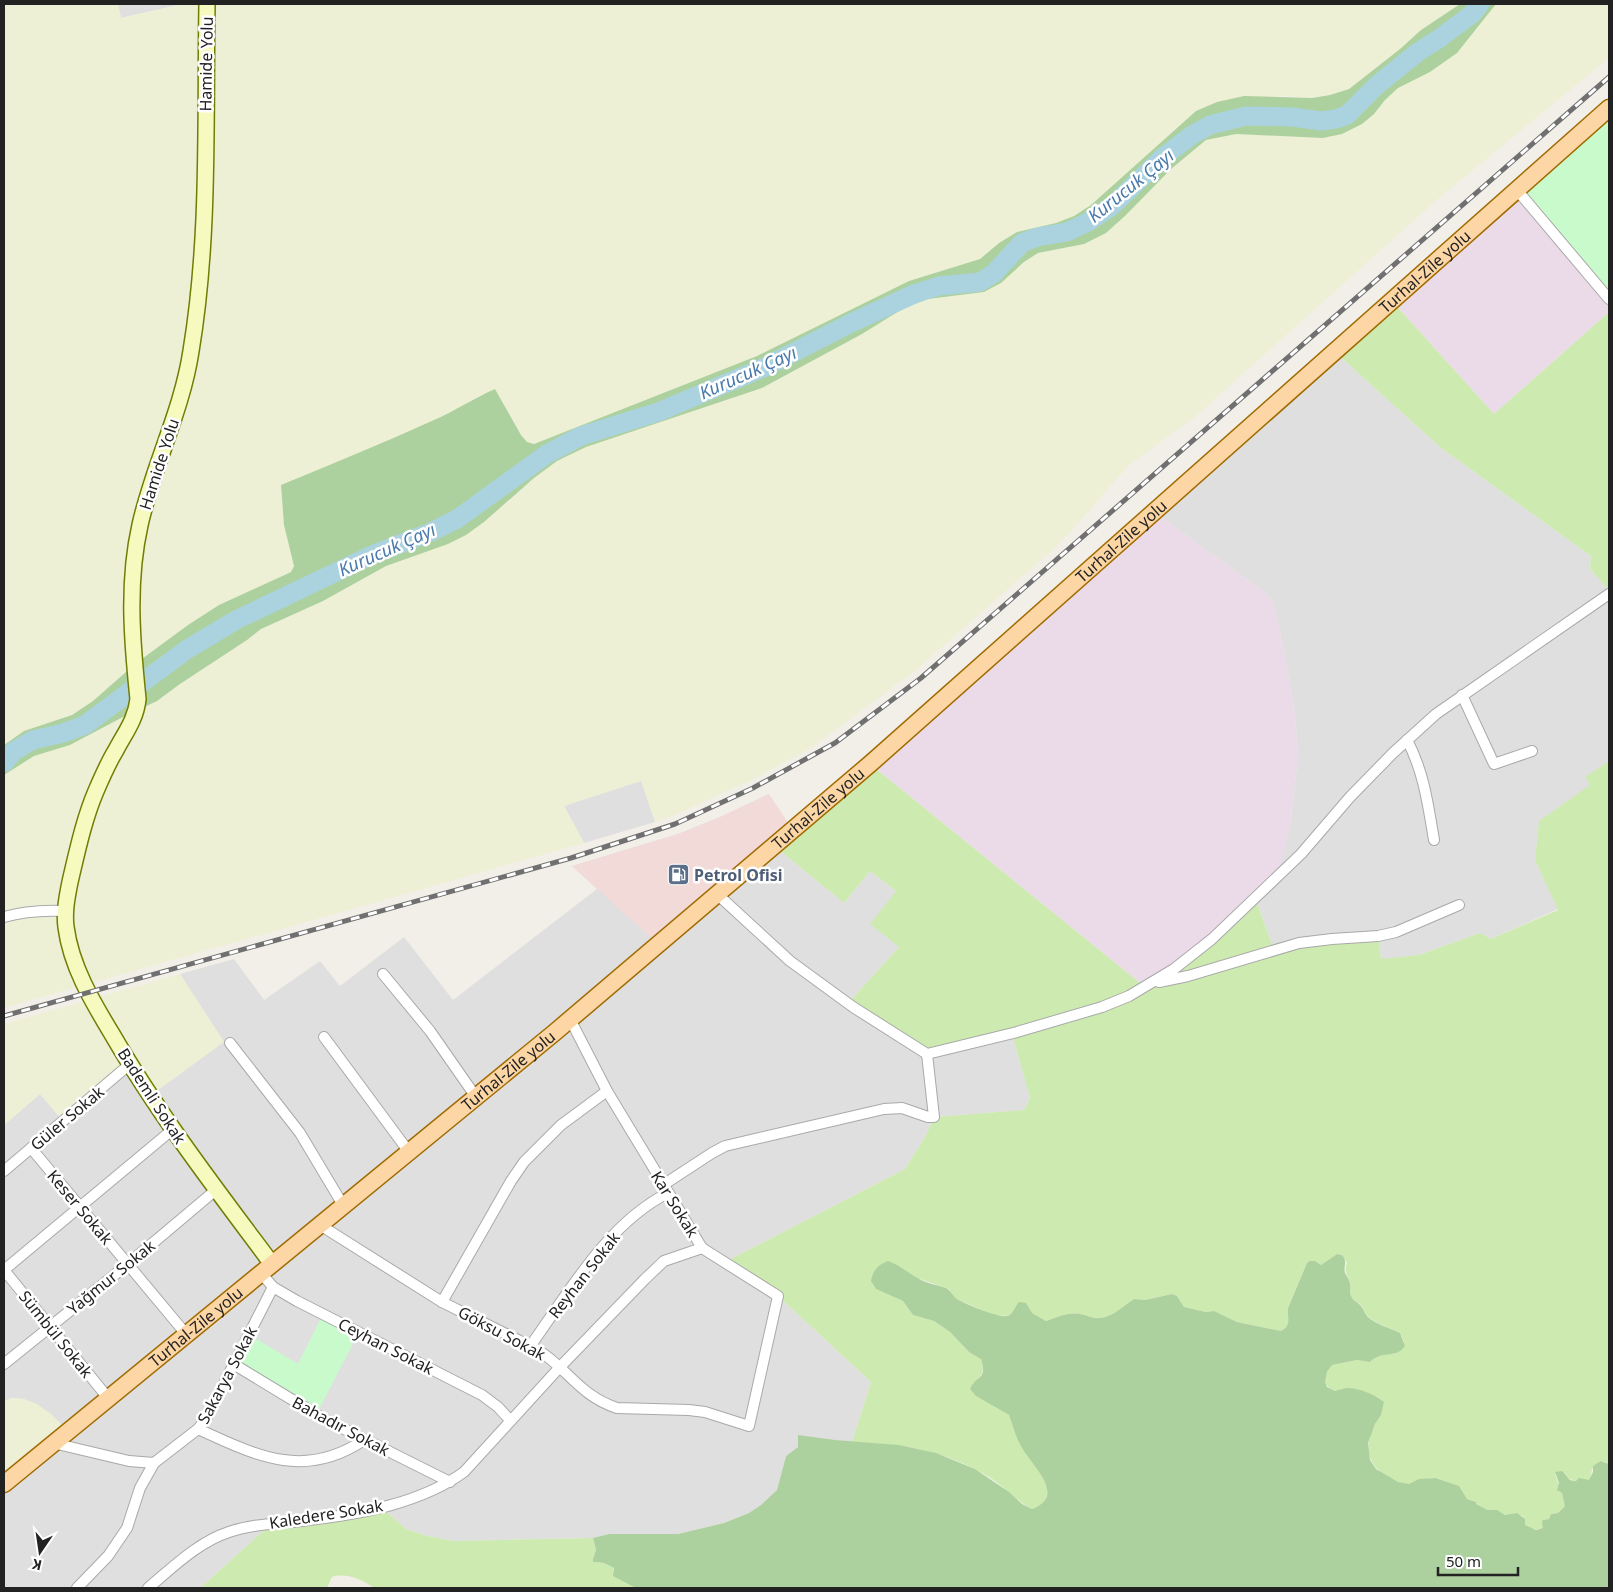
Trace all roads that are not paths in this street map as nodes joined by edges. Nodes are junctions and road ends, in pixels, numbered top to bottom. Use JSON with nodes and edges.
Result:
{"nodes":[{"id":1,"x":207,"y":4,"type":"edge"},
{"id":2,"x":1609,"y":108,"type":"edge"},
{"id":3,"x":1517,"y":190,"type":"junction"},
{"id":4,"x":1609,"y":299,"type":"edge"},
{"id":5,"x":1609,"y":594,"type":"edge"},
{"id":6,"x":1462,"y":695,"type":"junction"},
{"id":7,"x":1407,"y":740,"type":"junction"},
{"id":8,"x":1532,"y":751,"type":"dead end"},
{"id":9,"x":1434,"y":840,"type":"dead end"},
{"id":10,"x":717,"y":894,"type":"junction"},
{"id":11,"x":1459,"y":905,"type":"dead end"},
{"id":12,"x":65,"y":911,"type":"junction"},
{"id":13,"x":4,"y":917,"type":"edge"},
{"id":14,"x":383,"y":974,"type":"dead end"},
{"id":15,"x":1152,"y":983,"type":"junction"},
{"id":16,"x":570,"y":1019,"type":"junction"},
{"id":17,"x":324,"y":1037,"type":"dead end"},
{"id":18,"x":230,"y":1043,"type":"dead end"},
{"id":19,"x":927,"y":1054,"type":"junction"},
{"id":20,"x":130,"y":1064,"type":"junction"},
{"id":21,"x":607,"y":1091,"type":"junction"},
{"id":22,"x":476,"y":1097,"type":"junction"},
{"id":23,"x":172,"y":1130,"type":"junction"},
{"id":24,"x":31,"y":1148,"type":"junction"},
{"id":25,"x":409,"y":1152,"type":"junction"},
{"id":26,"x":4,"y":1171,"type":"edge"},
{"id":27,"x":217,"y":1189,"type":"junction"},
{"id":28,"x":665,"y":1189,"type":"junction"},
{"id":29,"x":343,"y":1205,"type":"junction"},
{"id":30,"x":80,"y":1207,"type":"junction"},
{"id":31,"x":320,"y":1224,"type":"junction"},
{"id":32,"x":702,"y":1248,"type":"junction"},
{"id":33,"x":128,"y":1264,"type":"junction"},
{"id":34,"x":266,"y":1268,"type":"junction"},
{"id":35,"x":4,"y":1270,"type":"edge"},
{"id":36,"x":273,"y":1287,"type":"junction"},
{"id":37,"x":442,"y":1302,"type":"junction"},
{"id":38,"x":50,"y":1327,"type":"junction"},
{"id":39,"x":186,"y":1334,"type":"junction"},
{"id":40,"x":531,"y":1345,"type":"junction"},
{"id":41,"x":4,"y":1364,"type":"edge"},
{"id":42,"x":235,"y":1364,"type":"junction"},
{"id":43,"x":559,"y":1368,"type":"junction"},
{"id":44,"x":108,"y":1398,"type":"junction"},
{"id":45,"x":510,"y":1420,"type":"junction"},
{"id":46,"x":749,"y":1426,"type":"joint"},
{"id":47,"x":198,"y":1429,"type":"junction"},
{"id":48,"x":364,"y":1440,"type":"junction"},
{"id":49,"x":53,"y":1443,"type":"junction"},
{"id":50,"x":154,"y":1463,"type":"junction"},
{"id":51,"x":450,"y":1482,"type":"junction"},
{"id":52,"x":4,"y":1484,"type":"edge"},
{"id":53,"x":77,"y":1588,"type":"edge"},
{"id":54,"x":148,"y":1588,"type":"edge"}],
"edges":[{"from":1,"to":12,"type":"street","name":"Hamide Yolu"},
{"from":2,"to":3,"type":"main road","name":"Turhal-Zile yolu"},
{"from":3,"to":4,"type":"street"},
{"from":3,"to":10,"type":"main road","name":"Turhal-Zile yolu"},
{"from":5,"to":6,"type":"street"},
{"from":6,"to":7,"type":"street"},
{"from":6,"to":8,"type":"street"},
{"from":7,"to":9,"type":"street"},
{"from":7,"to":15,"type":"street"},
{"from":10,"to":16,"type":"main road","name":"Turhal-Zile yolu"},
{"from":10,"to":19,"type":"street"},
{"from":11,"to":15,"type":"street"},
{"from":12,"to":13,"type":"street"},
{"from":12,"to":20,"type":"street","name":"Bademli Sokak"},
{"from":14,"to":22,"type":"street"},
{"from":15,"to":19,"type":"street"},
{"from":16,"to":21,"type":"street","name":"Kar Sokak"},
{"from":16,"to":22,"type":"main road","name":"Turhal-Zile yolu"},
{"from":17,"to":25,"type":"street"},
{"from":18,"to":29,"type":"street"},
{"from":19,"to":28,"type":"street","name":"Reyhan Sokak"},
{"from":20,"to":23,"type":"street","name":"Bademli Sokak"},
{"from":20,"to":24,"type":"street","name":"Güler Sokak"},
{"from":21,"to":28,"type":"street","name":"Kar Sokak"},
{"from":21,"to":37,"type":"street"},
{"from":22,"to":25,"type":"main road","name":"Turhal-Zile yolu"},
{"from":23,"to":27,"type":"street","name":"Bademli Sokak"},
{"from":23,"to":30,"type":"street"},
{"from":24,"to":26,"type":"street","name":"Güler Sokak"},
{"from":24,"to":30,"type":"street","name":"Keser Sokak"},
{"from":25,"to":29,"type":"main road","name":"Turhal-Zile yolu"},
{"from":27,"to":33,"type":"street","name":"Yağmur Sokak"},
{"from":27,"to":34,"type":"street","name":"Bademli Sokak"},
{"from":28,"to":32,"type":"street","name":"Kar Sokak"},
{"from":28,"to":40,"type":"street","name":"Reyhan Sokak"},
{"from":29,"to":31,"type":"main road","name":"Turhal-Zile yolu"},
{"from":30,"to":33,"type":"street","name":"Keser Sokak"},
{"from":30,"to":35,"type":"street"},
{"from":31,"to":34,"type":"main road","name":"Turhal-Zile yolu"},
{"from":31,"to":37,"type":"street","name":"Göksu Sokak"},
{"from":32,"to":43,"type":"street","name":"Kaledere Sokak"},
{"from":32,"to":46,"type":"street","name":"Kar Sokak"},
{"from":33,"to":38,"type":"street","name":"Yağmur Sokak"},
{"from":33,"to":39,"type":"street","name":"Keser Sokak"},
{"from":34,"to":36,"type":"street","name":"Ceyhan Sokak"},
{"from":34,"to":39,"type":"main road","name":"Turhal-Zile yolu"},
{"from":35,"to":38,"type":"street","name":"Sümbül Sokak"},
{"from":36,"to":42,"type":"street","name":"Sakarya Sokak"},
{"from":36,"to":45,"type":"street","name":"Ceyhan Sokak"},
{"from":37,"to":40,"type":"street","name":"Göksu Sokak"},
{"from":38,"to":41,"type":"street","name":"Yağmur Sokak"},
{"from":38,"to":44,"type":"street","name":"Sümbül Sokak"},
{"from":39,"to":44,"type":"main road","name":"Turhal-Zile yolu"},
{"from":40,"to":43,"type":"street","name":"Göksu Sokak"},
{"from":42,"to":47,"type":"street","name":"Sakarya Sokak"},
{"from":42,"to":48,"type":"street","name":"Bahadır Sokak"},
{"from":43,"to":45,"type":"street","name":"Kaledere Sokak"},
{"from":43,"to":46,"type":"street","name":"Göksu Sokak"},
{"from":44,"to":49,"type":"main road","name":"Turhal-Zile yolu"},
{"from":45,"to":51,"type":"street","name":"Kaledere Sokak"},
{"from":47,"to":48,"type":"street"},
{"from":47,"to":50,"type":"street","name":"Sakarya Sokak"},
{"from":48,"to":51,"type":"street","name":"Bahadır Sokak"},
{"from":49,"to":50,"type":"street"},
{"from":49,"to":52,"type":"main road","name":"Turhal-Zile yolu"},
{"from":50,"to":53,"type":"street"},
{"from":51,"to":54,"type":"street","name":"Kaledere Sokak"}]}
